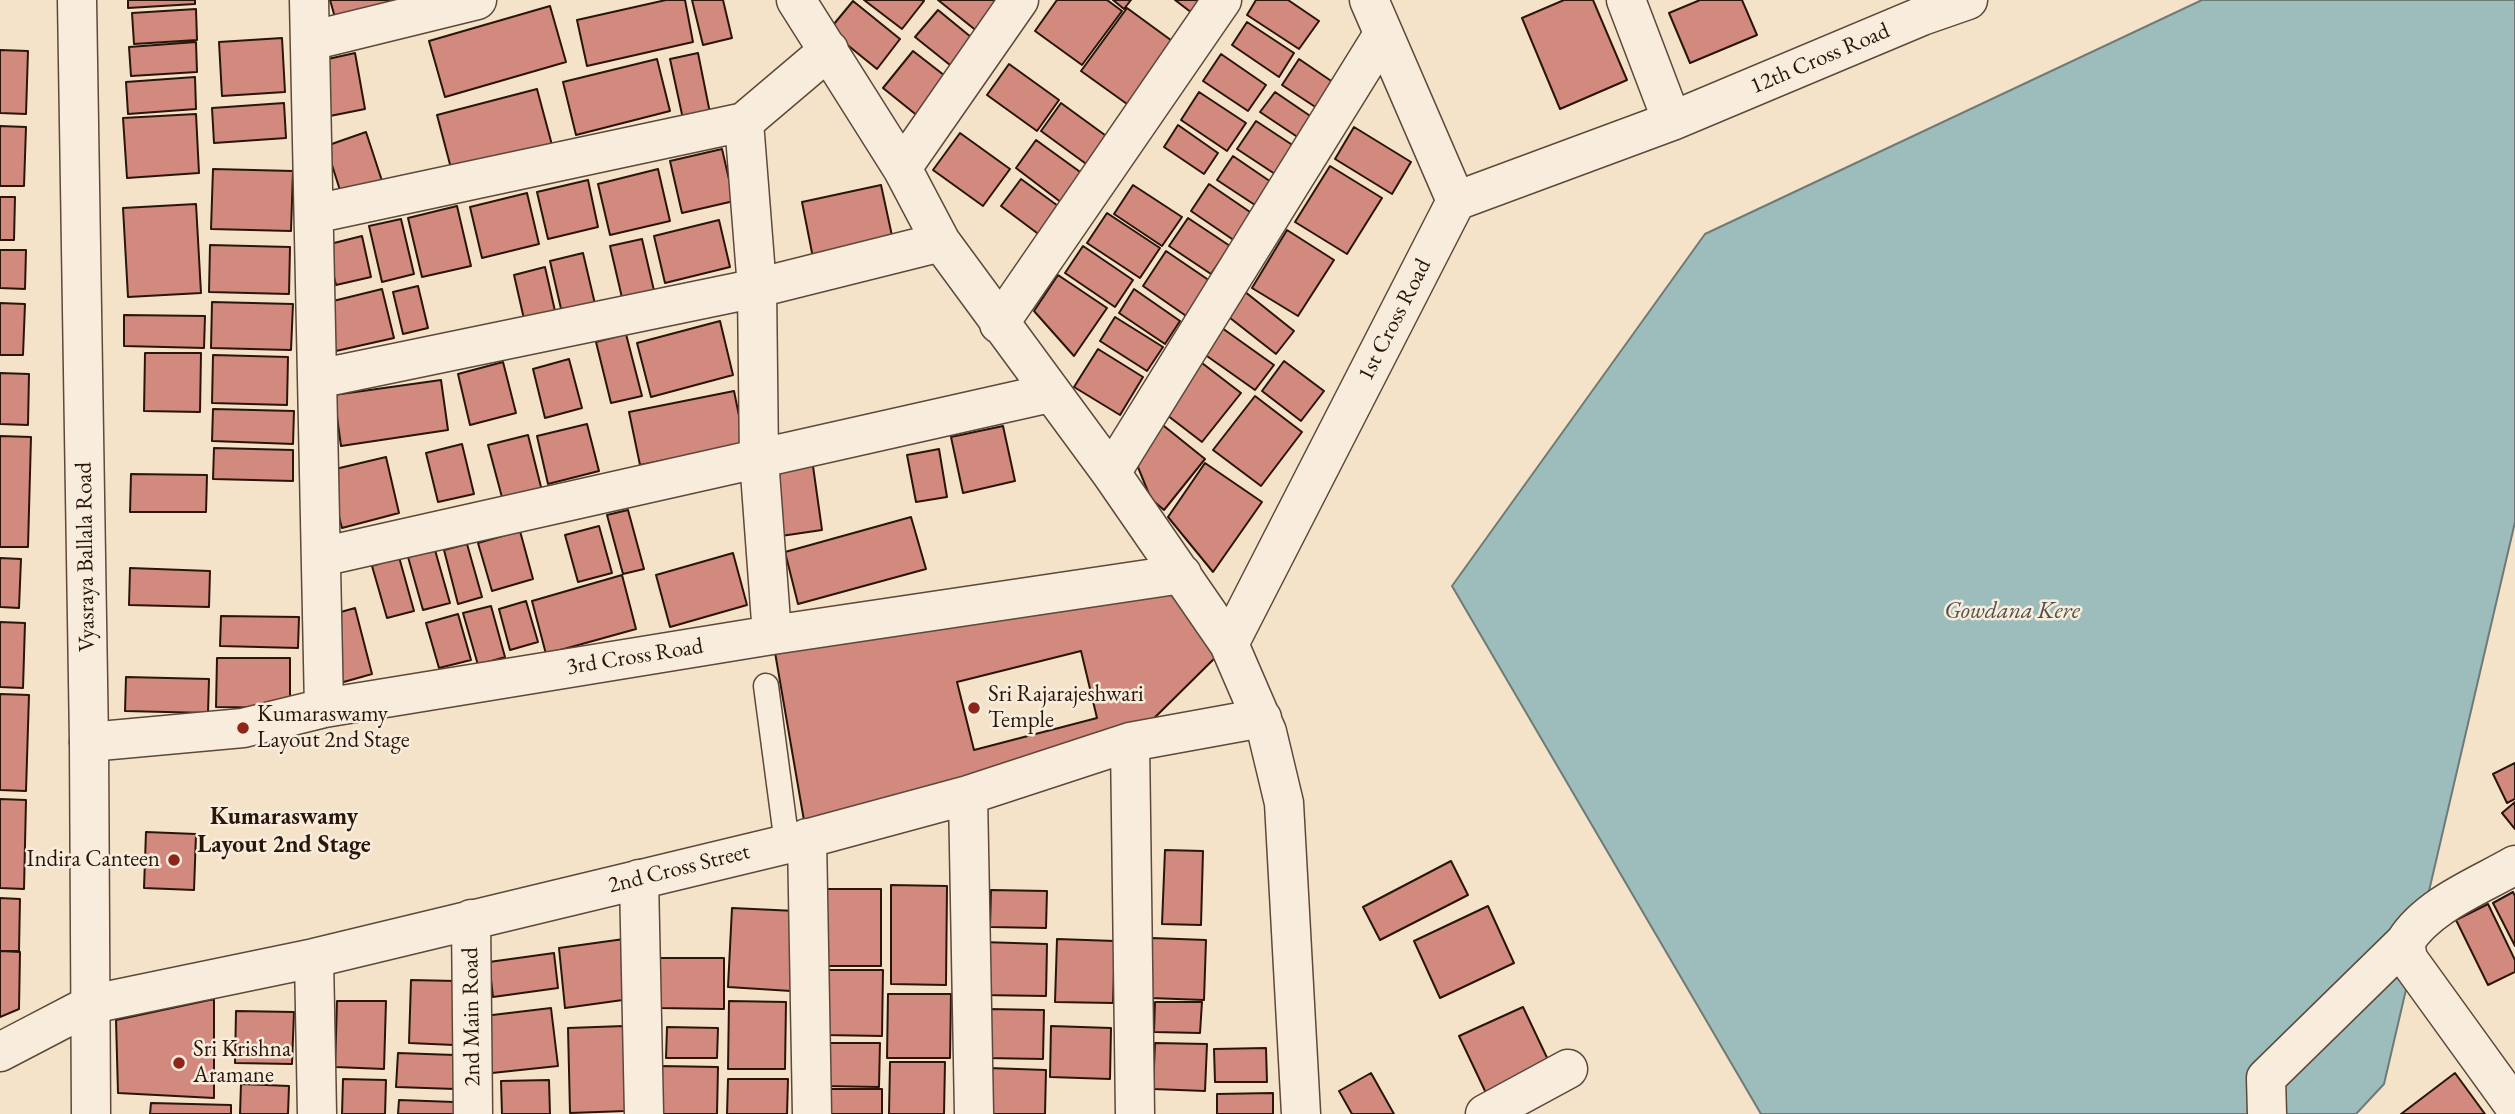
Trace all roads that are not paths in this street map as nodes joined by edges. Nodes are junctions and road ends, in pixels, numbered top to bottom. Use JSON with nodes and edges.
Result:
{"nodes":[{"id":1,"x":77,"y":0,"type":"edge"},
{"id":2,"x":309,"y":0,"type":"edge"},
{"id":3,"x":477,"y":0,"type":"edge"},
{"id":4,"x":1019,"y":0,"type":"edge"},
{"id":5,"x":1222,"y":0,"type":"edge"},
{"id":6,"x":1369,"y":0,"type":"edge"},
{"id":7,"x":1626,"y":0,"type":"edge"},
{"id":8,"x":1968,"y":0,"type":"edge"},
{"id":9,"x":1918,"y":8,"type":"edge"},
{"id":10,"x":819,"y":20,"type":"edge"},
{"id":11,"x":1382,"y":36,"type":"junction"},
{"id":12,"x":310,"y":41,"type":"junction"},
{"id":13,"x":1672,"y":121,"type":"junction"},
{"id":14,"x":744,"y":122,"type":"junction"},
{"id":15,"x":902,"y":168,"type":"junction"},
{"id":16,"x":1456,"y":201,"type":"junction"},
{"id":17,"x":314,"y":214,"type":"junction"},
{"id":18,"x":941,"y":242,"type":"junction"},
{"id":19,"x":757,"y":288,"type":"junction"},
{"id":20,"x":999,"y":324,"type":"junction"},
{"id":21,"x":317,"y":379,"type":"junction"},
{"id":22,"x":1049,"y":393,"type":"junction"},
{"id":23,"x":759,"y":459,"type":"junction"},
{"id":24,"x":1111,"y":473,"type":"junction"},
{"id":25,"x":321,"y":557,"type":"junction"},
{"id":26,"x":1182,"y":574,"type":"junction"},
{"id":27,"x":772,"y":635,"type":"junction"},
{"id":28,"x":1229,"y":644,"type":"junction"},
{"id":29,"x":766,"y":686,"type":"dead end"},
{"id":30,"x":324,"y":708,"type":"junction"},
{"id":31,"x":1262,"y":718,"type":"junction"},
{"id":32,"x":89,"y":742,"type":"junction"},
{"id":33,"x":1130,"y":742,"type":"junction"},
{"id":34,"x":968,"y":795,"type":"junction"},
{"id":35,"x":797,"y":841,"type":"junction"},
{"id":36,"x":2515,"y":865,"type":"edge"},
{"id":37,"x":639,"y":879,"type":"junction"},
{"id":38,"x":471,"y":919,"type":"junction"},
{"id":39,"x":2405,"y":942,"type":"junction"},
{"id":40,"x":314,"y":958,"type":"junction"},
{"id":41,"x":92,"y":1004,"type":"junction"},
{"id":42,"x":0,"y":1052,"type":"edge"},
{"id":43,"x":1568,"y":1069,"type":"dead end"},
{"id":44,"x":2513,"y":1099,"type":"edge"},
{"id":45,"x":91,"y":1114,"type":"edge"},
{"id":46,"x":317,"y":1114,"type":"edge"},
{"id":47,"x":473,"y":1114,"type":"edge"},
{"id":48,"x":644,"y":1114,"type":"edge"},
{"id":49,"x":812,"y":1114,"type":"edge"},
{"id":50,"x":974,"y":1114,"type":"edge"},
{"id":51,"x":1135,"y":1114,"type":"edge"},
{"id":52,"x":1301,"y":1114,"type":"edge"},
{"id":53,"x":1485,"y":1114,"type":"edge"},
{"id":54,"x":2267,"y":1114,"type":"edge"}],
"edges":[{"from":1,"to":32,"type":"street","name":"Vyasraya Ballala Road"},
{"from":2,"to":12,"type":"street"},
{"from":3,"to":12,"type":"street"},
{"from":4,"to":15,"type":"street"},
{"from":5,"to":20,"type":"street"},
{"from":6,"to":11,"type":"street"},
{"from":7,"to":13,"type":"street"},
{"from":8,"to":9,"type":"street","name":"12th Cross Road"},
{"from":9,"to":13,"type":"street","name":"12th Cross Road"},
{"from":10,"to":14,"type":"street"},
{"from":10,"to":15,"type":"street"},
{"from":11,"to":16,"type":"street"},
{"from":11,"to":24,"type":"street"},
{"from":12,"to":17,"type":"street"},
{"from":13,"to":16,"type":"street"},
{"from":14,"to":17,"type":"street"},
{"from":14,"to":19,"type":"street"},
{"from":15,"to":18,"type":"street"},
{"from":16,"to":28,"type":"street","name":"1st Cross Road"},
{"from":17,"to":21,"type":"street"},
{"from":18,"to":19,"type":"street"},
{"from":18,"to":20,"type":"street"},
{"from":19,"to":21,"type":"street"},
{"from":19,"to":23,"type":"street"},
{"from":20,"to":22,"type":"street"},
{"from":21,"to":25,"type":"street"},
{"from":22,"to":23,"type":"street"},
{"from":22,"to":24,"type":"street"},
{"from":23,"to":25,"type":"street"},
{"from":23,"to":27,"type":"street"},
{"from":24,"to":26,"type":"street"},
{"from":25,"to":30,"type":"street"},
{"from":26,"to":27,"type":"street","name":"3rd Cross Road"},
{"from":26,"to":28,"type":"street"},
{"from":27,"to":30,"type":"street","name":"3rd Cross Road"},
{"from":28,"to":31,"type":"street"},
{"from":29,"to":35,"type":"lane"},
{"from":30,"to":32,"type":"street","name":"3rd Cross Road"},
{"from":31,"to":33,"type":"street","name":"2nd Cross Street"},
{"from":31,"to":52,"type":"street"},
{"from":32,"to":41,"type":"street","name":"Vyasraya Ballala Road"},
{"from":33,"to":34,"type":"street","name":"2nd Cross Street"},
{"from":33,"to":51,"type":"street"},
{"from":34,"to":35,"type":"street","name":"2nd Cross Street"},
{"from":34,"to":50,"type":"street"},
{"from":35,"to":37,"type":"street","name":"2nd Cross Street"},
{"from":35,"to":49,"type":"street"},
{"from":36,"to":39,"type":"street"},
{"from":37,"to":38,"type":"street","name":"2nd Cross Street"},
{"from":37,"to":48,"type":"street"},
{"from":38,"to":40,"type":"street","name":"2nd Cross Street"},
{"from":38,"to":47,"type":"street","name":"2nd Main Road"},
{"from":39,"to":44,"type":"street"},
{"from":39,"to":54,"type":"street"},
{"from":40,"to":41,"type":"street","name":"2nd Cross Street"},
{"from":40,"to":46,"type":"street"},
{"from":41,"to":42,"type":"street","name":"2nd Cross Street"},
{"from":41,"to":45,"type":"street","name":"Vyasraya Ballala Road"},
{"from":43,"to":53,"type":"street"}]}
